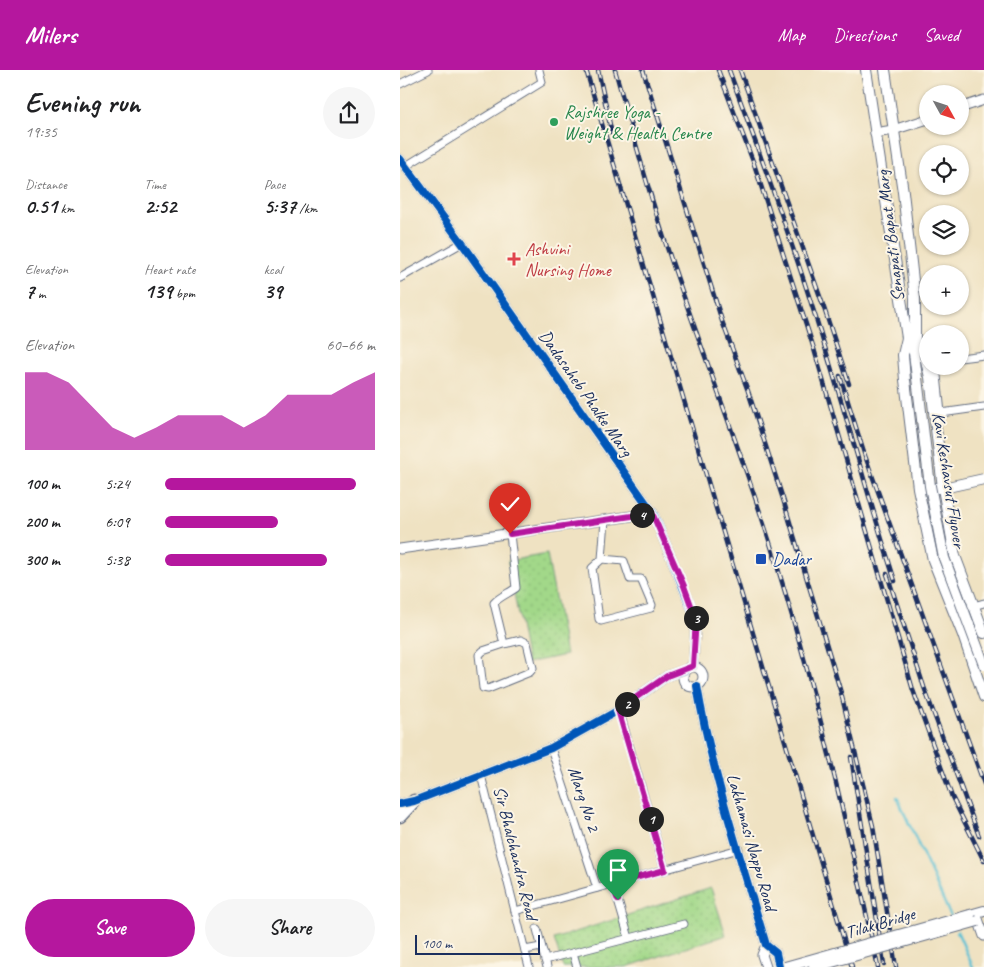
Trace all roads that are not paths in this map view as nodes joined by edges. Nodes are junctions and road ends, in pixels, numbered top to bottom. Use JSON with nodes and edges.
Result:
{"nodes":[{"id":1,"x":428,"y":70,"type":"edge"},
{"id":2,"x":539,"y":70,"type":"edge"},
{"id":3,"x":866,"y":70,"type":"edge"},
{"id":4,"x":885,"y":70,"type":"edge"},
{"id":5,"x":400,"y":84,"type":"edge"},
{"id":6,"x":984,"y":100,"type":"edge"},
{"id":7,"x":969,"y":105,"type":"edge"},
{"id":8,"x":919,"y":122,"type":"edge"},
{"id":9,"x":894,"y":130,"type":"junction"},
{"id":10,"x":875,"y":133,"type":"junction"},
{"id":11,"x":403,"y":163,"type":"edge"},
{"id":12,"x":902,"y":186,"type":"junction"},
{"id":13,"x":884,"y":190,"type":"junction"},
{"id":14,"x":462,"y":244,"type":"junction"},
{"id":15,"x":400,"y":278,"type":"edge"},
{"id":16,"x":911,"y":334,"type":"junction"},
{"id":17,"x":919,"y":348,"type":"edge"},
{"id":18,"x":984,"y":355,"type":"edge"},
{"id":19,"x":969,"y":357,"type":"edge"},
{"id":20,"x":930,"y":375,"type":"edge"},
{"id":21,"x":936,"y":375,"type":"edge"},
{"id":22,"x":984,"y":407,"type":"edge"},
{"id":23,"x":938,"y":414,"type":"junction"},
{"id":24,"x":984,"y":479,"type":"edge"},
{"id":25,"x":918,"y":488,"type":"junction"},
{"id":26,"x":943,"y":488,"type":"junction"},
{"id":27,"x":652,"y":513,"type":"junction"},
{"id":28,"x":605,"y":520,"type":"junction"},
{"id":29,"x":510,"y":534,"type":"junction"},
{"id":30,"x":400,"y":549,"type":"edge"},
{"id":31,"x":602,"y":559,"type":"junction"},
{"id":32,"x":979,"y":604,"type":"edge"},
{"id":33,"x":953,"y":612,"type":"junction"},
{"id":34,"x":984,"y":633,"type":"edge"},
{"id":35,"x":504,"y":644,"type":"junction"},
{"id":36,"x":984,"y":665,"type":"edge"},
{"id":37,"x":689,"y":668,"type":"junction"},
{"id":38,"x":697,"y":686,"type":"junction"},
{"id":39,"x":984,"y":696,"type":"edge"},
{"id":40,"x":618,"y":710,"type":"junction"},
{"id":41,"x":552,"y":748,"type":"junction"},
{"id":42,"x":481,"y":775,"type":"junction"},
{"id":43,"x":400,"y":799,"type":"edge"},
{"id":44,"x":414,"y":801,"type":"junction"},
{"id":45,"x":400,"y":804,"type":"edge"},
{"id":46,"x":400,"y":816,"type":"edge"},
{"id":47,"x":738,"y":850,"type":"junction"},
{"id":48,"x":665,"y":870,"type":"junction"},
{"id":49,"x":612,"y":884,"type":"junction"},
{"id":50,"x":597,"y":888,"type":"junction"},
{"id":51,"x":516,"y":911,"type":"junction"},
{"id":52,"x":981,"y":916,"type":"edge"},
{"id":53,"x":684,"y":924,"type":"dead end"},
{"id":54,"x":537,"y":929,"type":"dead end"},
{"id":55,"x":984,"y":936,"type":"edge"},
{"id":56,"x":630,"y":938,"type":"junction"},
{"id":57,"x":766,"y":945,"type":"junction"},
{"id":58,"x":542,"y":946,"type":"junction"},
{"id":59,"x":525,"y":950,"type":"junction"},
{"id":60,"x":573,"y":953,"type":"junction"},
{"id":61,"x":546,"y":964,"type":"edge"},
{"id":62,"x":529,"y":967,"type":"edge"},
{"id":63,"x":577,"y":967,"type":"edge"},
{"id":64,"x":766,"y":967,"type":"edge"},
{"id":65,"x":779,"y":967,"type":"edge"},
{"id":66,"x":785,"y":967,"type":"edge"},
{"id":67,"x":814,"y":967,"type":"edge"}],
"edges":[{"from":1,"to":5,"type":"street"},
{"from":2,"to":11,"type":"street"},
{"from":3,"to":10,"type":"main road","name":"Senapati Bapat Marg"},
{"from":4,"to":9,"type":"main road","name":"Senapati Bapat Marg"},
{"from":6,"to":7,"type":"street"},
{"from":8,"to":9,"type":"street"},
{"from":9,"to":10,"type":"street"},
{"from":9,"to":12,"type":"main road","name":"Senapati Bapat Marg"},
{"from":10,"to":13,"type":"main road","name":"Senapati Bapat Marg"},
{"from":11,"to":14,"type":"street","name":"Dadasaheb Phalke Marg"},
{"from":12,"to":13,"type":"main road"},
{"from":12,"to":16,"type":"main road","name":"Senapati Bapat Marg"},
{"from":13,"to":16,"type":"main road","name":"Senapati Bapat Marg"},
{"from":14,"to":15,"type":"street"},
{"from":14,"to":27,"type":"street","name":"Dadasaheb Phalke Marg"},
{"from":16,"to":17,"type":"main road"},
{"from":16,"to":25,"type":"main road"},
{"from":16,"to":36,"type":"main road","name":"Kavi Keshavsut Flyover","bridge":true},
{"from":18,"to":19,"type":"street"},
{"from":20,"to":23,"type":"main road"},
{"from":21,"to":23,"type":"street"},
{"from":22,"to":23,"type":"street"},
{"from":23,"to":26,"type":"main road"},
{"from":24,"to":26,"type":"main road"},
{"from":25,"to":26,"type":"main road"},
{"from":25,"to":33,"type":"main road"},
{"from":26,"to":32,"type":"main road"},
{"from":27,"to":28,"type":"street"},
{"from":27,"to":37,"type":"street","name":"Dadasaheb Phalke Marg"},
{"from":28,"to":29,"type":"street"},
{"from":28,"to":31,"type":"street"},
{"from":29,"to":30,"type":"street"},
{"from":29,"to":35,"type":"street"},
{"from":31,"to":31,"type":"street"},
{"from":32,"to":33,"type":"street"},
{"from":32,"to":34,"type":"main road"},
{"from":33,"to":39,"type":"main road"},
{"from":35,"to":35,"type":"street"},
{"from":37,"to":38,"type":"street"},
{"from":37,"to":38,"type":"street"},
{"from":37,"to":40,"type":"street"},
{"from":38,"to":47,"type":"street","name":"Lakhamasi Nappu Road"},
{"from":40,"to":41,"type":"street"},
{"from":40,"to":48,"type":"street"},
{"from":41,"to":42,"type":"street"},
{"from":41,"to":50,"type":"street","name":"Marg No 2"},
{"from":42,"to":44,"type":"street"},
{"from":42,"to":51,"type":"street","name":"Sir Bhalchandra Road"},
{"from":43,"to":44,"type":"highway"},
{"from":44,"to":45,"type":"street"},
{"from":44,"to":46,"type":"highway"},
{"from":47,"to":48,"type":"street"},
{"from":47,"to":57,"type":"street","name":"Lakhamasi Nappu Road"},
{"from":48,"to":49,"type":"street"},
{"from":49,"to":50,"type":"street"},
{"from":49,"to":56,"type":"street"},
{"from":50,"to":51,"type":"street"},
{"from":51,"to":59,"type":"street","name":"Sir Bhalchandra Road"},
{"from":52,"to":55,"type":"street"},
{"from":52,"to":66,"type":"main road","name":"Tilak Bridge","bridge":true},
{"from":52,"to":67,"type":"main road","name":"Tilak Bridge","bridge":true},
{"from":53,"to":56,"type":"street"},
{"from":54,"to":58,"type":"street"},
{"from":56,"to":60,"type":"street"},
{"from":57,"to":64,"type":"street"},
{"from":57,"to":65,"type":"street","name":"Lakhamasi Nappu Road"},
{"from":58,"to":59,"type":"street"},
{"from":58,"to":61,"type":"street"},
{"from":59,"to":62,"type":"street","name":"Sir Bhalchandra Road"},
{"from":60,"to":61,"type":"street"},
{"from":60,"to":63,"type":"street"}]}
